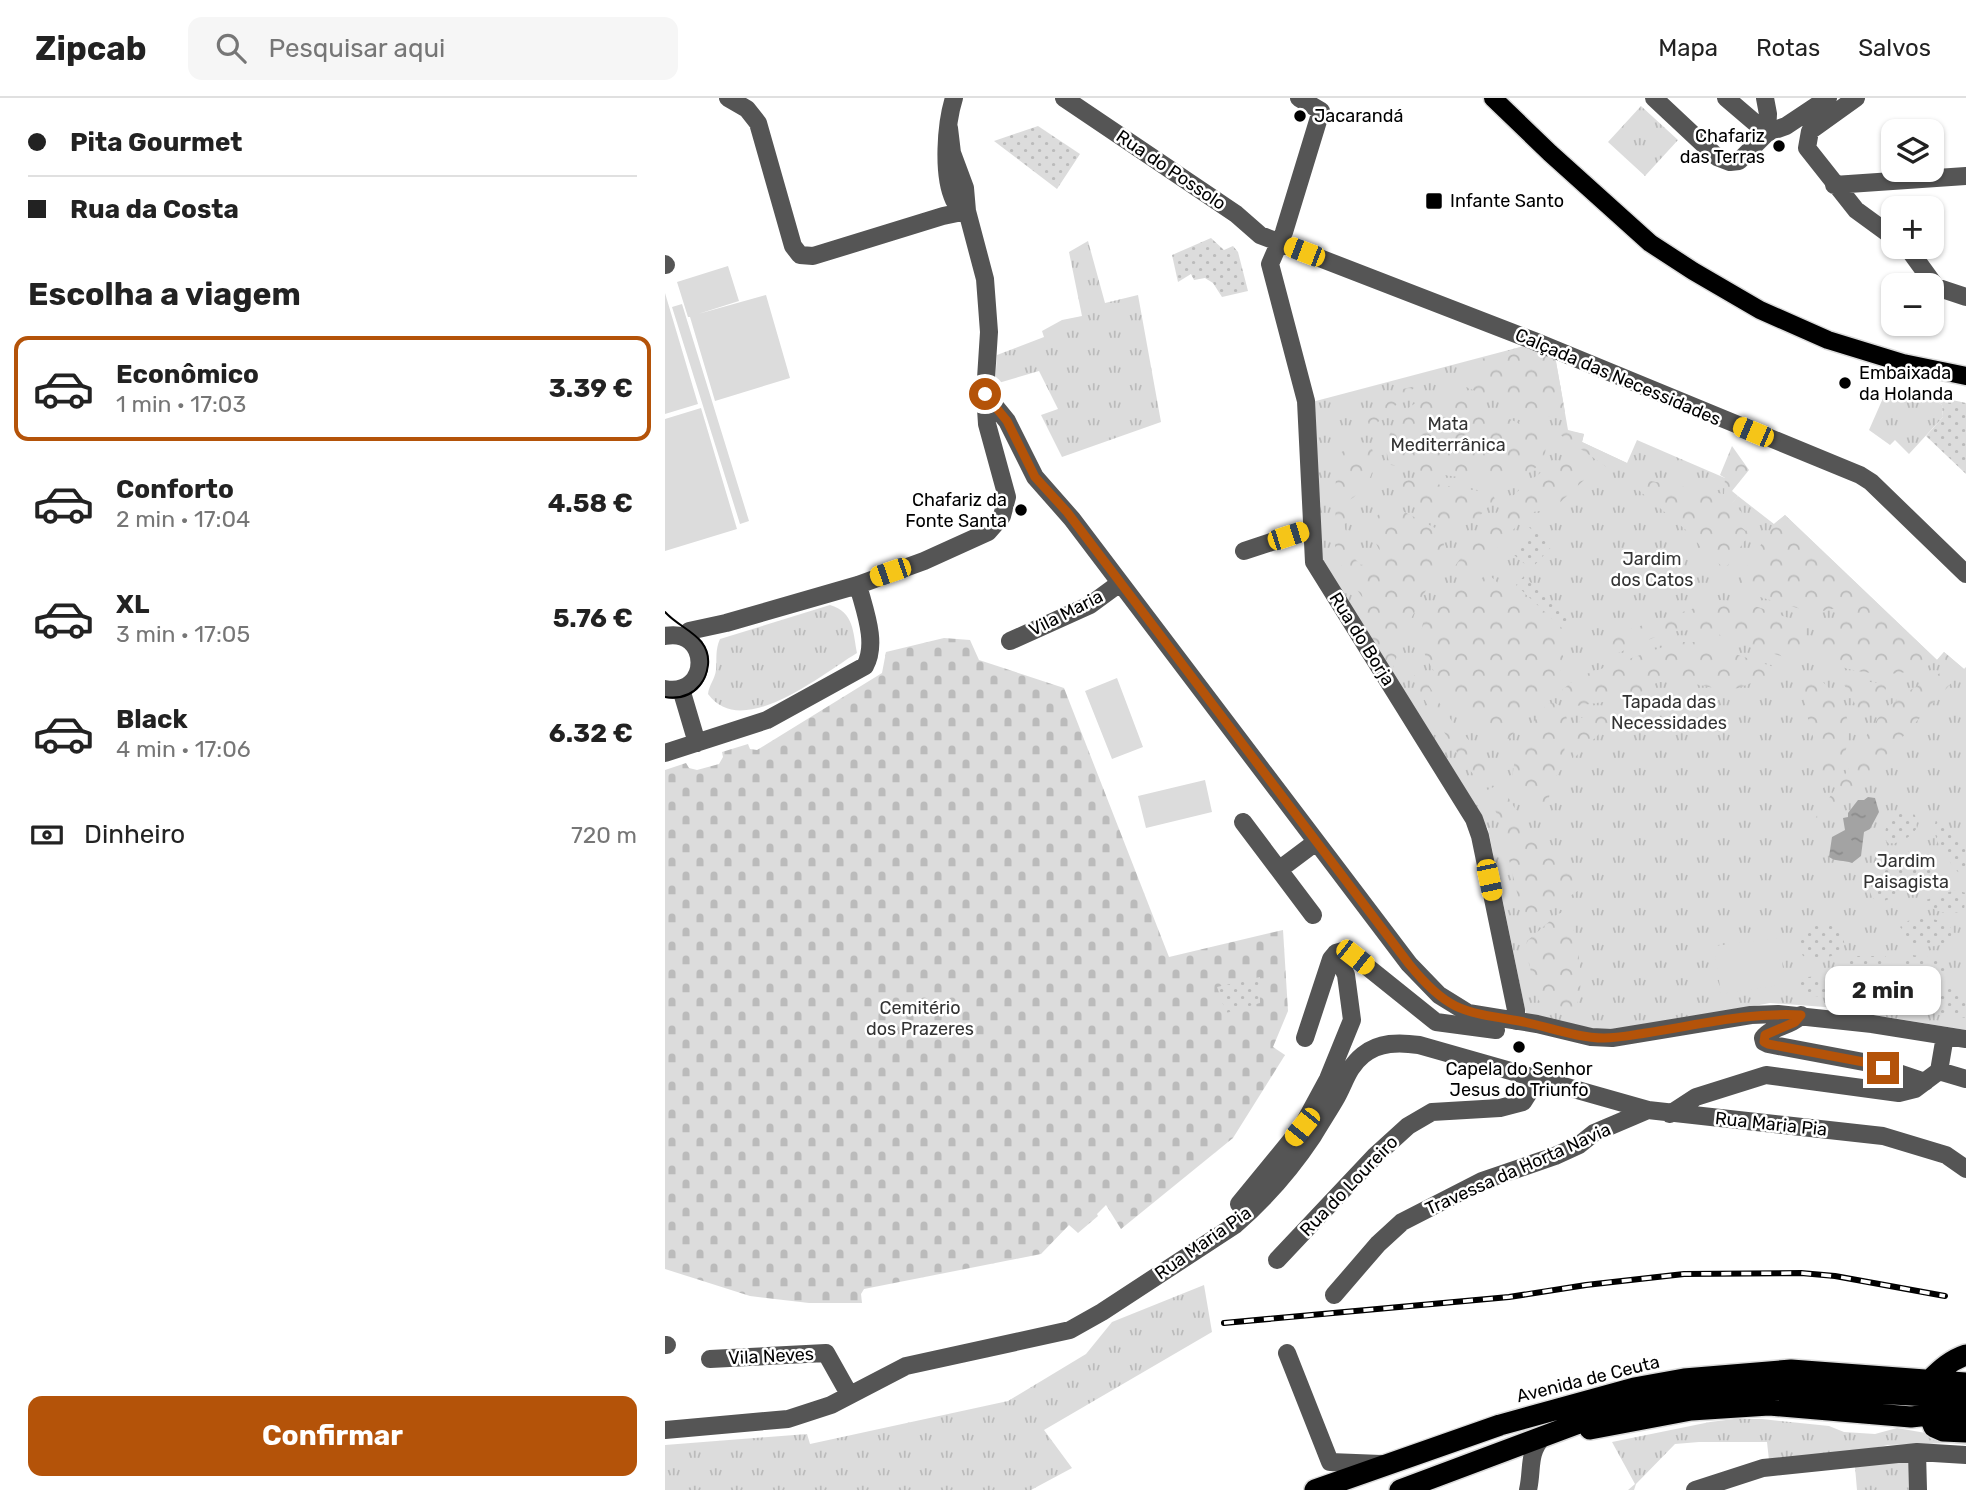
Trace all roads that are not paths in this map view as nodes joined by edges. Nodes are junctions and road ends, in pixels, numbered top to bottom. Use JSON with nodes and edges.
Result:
{"nodes":[{"id":1,"x":729,"y":98,"type":"edge"},
{"id":2,"x":954,"y":98,"type":"edge"},
{"id":3,"x":1064,"y":98,"type":"edge"},
{"id":4,"x":1299,"y":98,"type":"edge"},
{"id":5,"x":1493,"y":98,"type":"edge"},
{"id":6,"x":1654,"y":98,"type":"edge"},
{"id":7,"x":1726,"y":98,"type":"edge"},
{"id":8,"x":1765,"y":98,"type":"edge"},
{"id":9,"x":1828,"y":98,"type":"edge"},
{"id":10,"x":1856,"y":98,"type":"edge"},
{"id":11,"x":1767,"y":133,"type":"junction"},
{"id":12,"x":1966,"y":176,"type":"edge"},
{"id":13,"x":1835,"y":185,"type":"junction"},
{"id":14,"x":967,"y":211,"type":"junction"},
{"id":15,"x":1881,"y":228,"type":"edge"},
{"id":16,"x":1279,"y":242,"type":"junction"},
{"id":17,"x":1916,"y":259,"type":"edge"},
{"id":18,"x":1966,"y":297,"type":"edge"},
{"id":19,"x":1966,"y":376,"type":"edge"},
{"id":20,"x":985,"y":394,"type":"junction"},
{"id":21,"x":1311,"y":529,"type":"junction"},
{"id":22,"x":1244,"y":551,"type":"dead end"},
{"id":23,"x":1966,"y":574,"type":"edge"},
{"id":24,"x":1121,"y":583,"type":"junction"},
{"id":25,"x":859,"y":585,"type":"junction"},
{"id":26,"x":674,"y":636,"type":"edge"},
{"id":27,"x":1010,"y":641,"type":"dead end"},
{"id":28,"x":673,"y":689,"type":"edge"},
{"id":29,"x":697,"y":743,"type":"junction"},
{"id":30,"x":665,"y":753,"type":"edge"},
{"id":31,"x":1243,"y":822,"type":"dead end"},
{"id":32,"x":1317,"y":842,"type":"junction"},
{"id":33,"x":1280,"y":869,"type":"junction"},
{"id":34,"x":1313,"y":915,"type":"dead end"},
{"id":35,"x":1336,"y":953,"type":"junction"},
{"id":36,"x":1801,"y":1015,"type":"junction"},
{"id":37,"x":1516,"y":1021,"type":"junction"},
{"id":38,"x":1945,"y":1035,"type":"junction"},
{"id":39,"x":1305,"y":1038,"type":"dead end"},
{"id":40,"x":1966,"y":1040,"type":"edge"},
{"id":41,"x":1883,"y":1068,"type":"junction"},
{"id":42,"x":1858,"y":1076,"type":"dead end"},
{"id":43,"x":1932,"y":1076,"type":"junction"},
{"id":44,"x":1966,"y":1079,"type":"edge"},
{"id":45,"x":1537,"y":1080,"type":"junction"},
{"id":46,"x":1648,"y":1110,"type":"junction"},
{"id":47,"x":1670,"y":1114,"type":"junction"},
{"id":48,"x":1966,"y":1169,"type":"edge"},
{"id":49,"x":1239,"y":1204,"type":"dead end"},
{"id":50,"x":1277,"y":1261,"type":"dead end"},
{"id":51,"x":1341,"y":1295,"type":"dead end"},
{"id":52,"x":1287,"y":1353,"type":"dead end"},
{"id":53,"x":1966,"y":1355,"type":"edge"},
{"id":54,"x":710,"y":1359,"type":"dead end"},
{"id":55,"x":849,"y":1394,"type":"junction"},
{"id":56,"x":1950,"y":1404,"type":"edge"},
{"id":57,"x":665,"y":1430,"type":"edge"},
{"id":58,"x":1543,"y":1436,"type":"junction"},
{"id":59,"x":1917,"y":1452,"type":"junction"},
{"id":60,"x":1966,"y":1455,"type":"edge"},
{"id":61,"x":1387,"y":1465,"type":"junction"},
{"id":62,"x":1315,"y":1490,"type":"edge"},
{"id":63,"x":1400,"y":1490,"type":"edge"},
{"id":64,"x":1528,"y":1490,"type":"edge"},
{"id":65,"x":1695,"y":1490,"type":"edge"},
{"id":66,"x":1918,"y":1490,"type":"edge"}],
"edges":[{"from":1,"to":14,"type":"street"},
{"from":2,"to":14,"type":"street"},
{"from":3,"to":16,"type":"street","name":"Rua do Possolo"},
{"from":4,"to":16,"type":"street","name":"Rua do Borja"},
{"from":5,"to":19,"type":"main road"},
{"from":6,"to":11,"type":"street"},
{"from":7,"to":11,"type":"street"},
{"from":8,"to":11,"type":"street"},
{"from":9,"to":11,"type":"street"},
{"from":10,"to":13,"type":"street"},
{"from":12,"to":13,"type":"street"},
{"from":13,"to":15,"type":"street"},
{"from":14,"to":20,"type":"street"},
{"from":16,"to":21,"type":"street","name":"Rua do Borja"},
{"from":16,"to":23,"type":"street","name":"Calçada das Necessidades"},
{"from":17,"to":18,"type":"street"},
{"from":20,"to":24,"type":"street"},
{"from":20,"to":25,"type":"street"},
{"from":21,"to":22,"type":"street"},
{"from":21,"to":37,"type":"street","name":"Rua do Borja"},
{"from":24,"to":27,"type":"street","name":"Vila Maria"},
{"from":24,"to":32,"type":"street"},
{"from":25,"to":26,"type":"street"},
{"from":25,"to":29,"type":"street"},
{"from":26,"to":28,"type":"street"},
{"from":28,"to":29,"type":"street"},
{"from":29,"to":30,"type":"street"},
{"from":31,"to":33,"type":"street"},
{"from":32,"to":33,"type":"street"},
{"from":32,"to":37,"type":"street"},
{"from":33,"to":34,"type":"street"},
{"from":35,"to":37,"type":"street"},
{"from":35,"to":39,"type":"street"},
{"from":35,"to":49,"type":"street"},
{"from":36,"to":37,"type":"street"},
{"from":36,"to":38,"type":"street"},
{"from":36,"to":41,"type":"street"},
{"from":38,"to":40,"type":"street"},
{"from":38,"to":43,"type":"street"},
{"from":41,"to":42,"type":"street"},
{"from":41,"to":43,"type":"street"},
{"from":43,"to":44,"type":"street"},
{"from":43,"to":47,"type":"street"},
{"from":45,"to":46,"type":"street","name":"Rua Maria Pia"},
{"from":45,"to":50,"type":"street","name":"Rua do Loureiro"},
{"from":45,"to":55,"type":"street","name":"Rua Maria Pia"},
{"from":46,"to":47,"type":"street","name":"Rua Maria Pia"},
{"from":46,"to":51,"type":"street","name":"Travessa da Horta Navia"},
{"from":47,"to":48,"type":"street","name":"Rua Maria Pia"},
{"from":52,"to":61,"type":"street"},
{"from":53,"to":56,"type":"highway"},
{"from":54,"to":55,"type":"street","name":"Vila Neves"},
{"from":55,"to":57,"type":"street","name":"Rua Maria Pia"},
{"from":56,"to":58,"type":"highway","name":"Avenida de Ceuta"},
{"from":56,"to":61,"type":"highway","name":"Avenida de Ceuta"},
{"from":58,"to":63,"type":"highway","name":"Avenida de Ceuta"},
{"from":58,"to":64,"type":"street"},
{"from":59,"to":60,"type":"street"},
{"from":59,"to":65,"type":"street"},
{"from":59,"to":66,"type":"street"},
{"from":61,"to":62,"type":"highway","name":"Avenida de Ceuta"}]}
